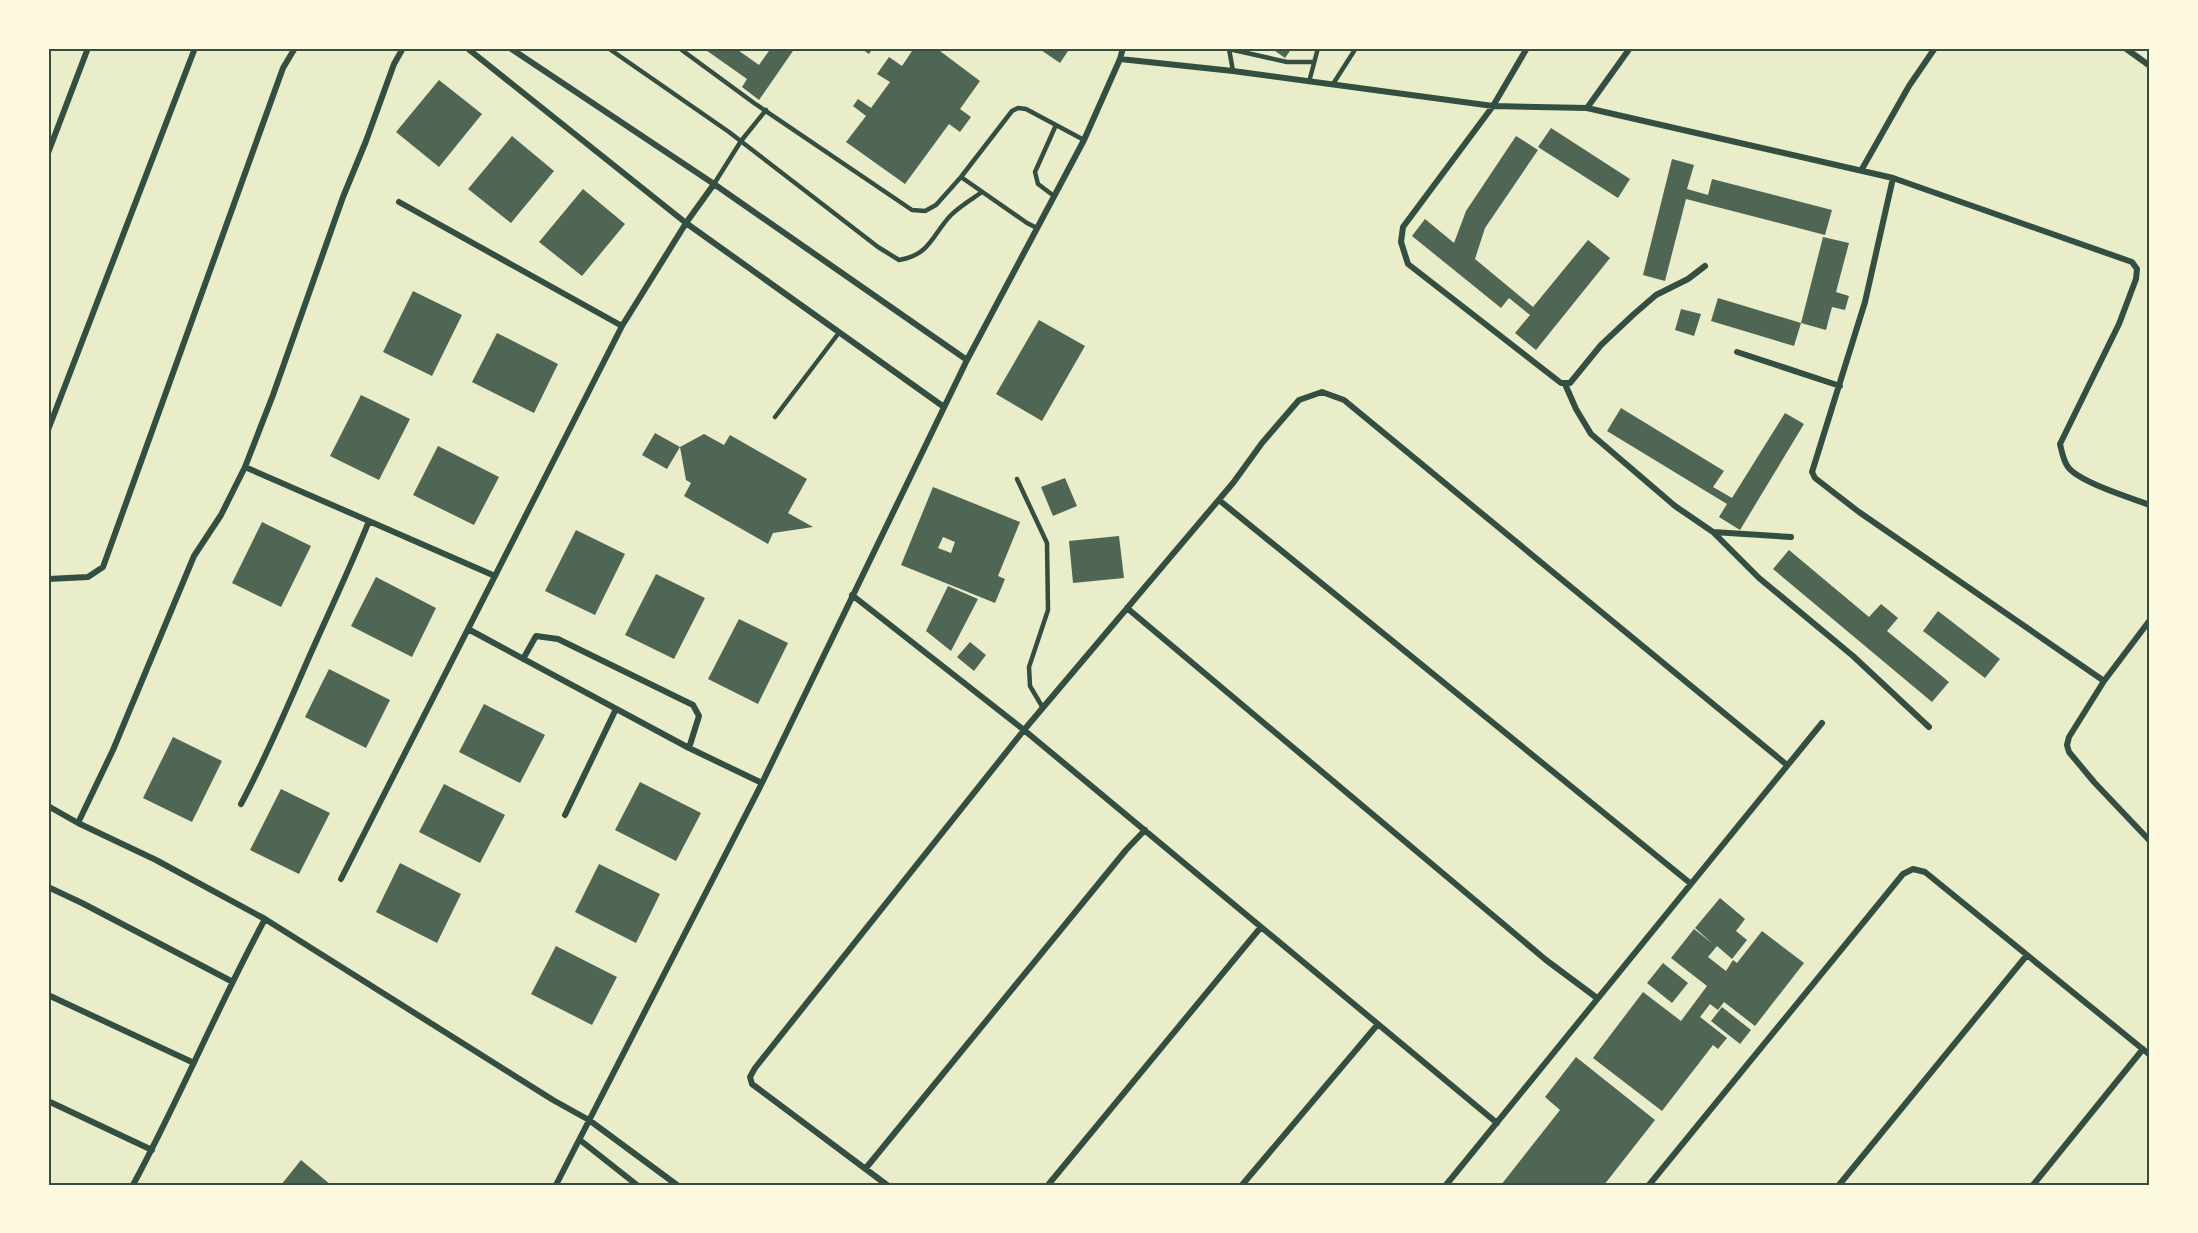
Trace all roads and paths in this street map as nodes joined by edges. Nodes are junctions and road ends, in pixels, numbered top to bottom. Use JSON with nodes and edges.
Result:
{"nodes":[{"id":1,"x":88,"y":48,"type":"edge"},
{"id":2,"x":195,"y":48,"type":"edge"},
{"id":3,"x":295,"y":48,"type":"edge"},
{"id":4,"x":403,"y":48,"type":"edge"},
{"id":5,"x":468,"y":48,"type":"edge"},
{"id":6,"x":510,"y":48,"type":"edge"},
{"id":7,"x":608,"y":48,"type":"edge"},
{"id":8,"x":679,"y":48,"type":"edge"},
{"id":9,"x":1123,"y":48,"type":"edge"},
{"id":10,"x":1318,"y":48,"type":"edge"},
{"id":11,"x":1356,"y":48,"type":"edge"},
{"id":12,"x":1527,"y":48,"type":"edge"},
{"id":13,"x":1630,"y":48,"type":"edge"},
{"id":14,"x":1935,"y":48,"type":"edge"},
{"id":15,"x":2125,"y":48,"type":"edge"},
{"id":16,"x":1229,"y":49,"type":"edge"},
{"id":17,"x":1120,"y":59,"type":"junction"},
{"id":18,"x":1314,"y":62,"type":"junction"},
{"id":19,"x":2150,"y":66,"type":"edge"},
{"id":20,"x":1233,"y":71,"type":"junction"},
{"id":21,"x":1309,"y":82,"type":"junction"},
{"id":22,"x":1333,"y":84,"type":"junction"},
{"id":23,"x":1493,"y":106,"type":"junction"},
{"id":24,"x":1587,"y":108,"type":"junction"},
{"id":25,"x":766,"y":110,"type":"junction"},
{"id":26,"x":1056,"y":125,"type":"junction"},
{"id":27,"x":1084,"y":140,"type":"junction"},
{"id":28,"x":741,"y":141,"type":"junction"},
{"id":29,"x":48,"y":153,"type":"edge"},
{"id":30,"x":1862,"y":169,"type":"junction"},
{"id":31,"x":962,"y":177,"type":"junction"},
{"id":32,"x":1893,"y":178,"type":"junction"},
{"id":33,"x":714,"y":184,"type":"junction"},
{"id":34,"x":982,"y":192,"type":"junction"},
{"id":35,"x":1054,"y":196,"type":"junction"},
{"id":36,"x":399,"y":202,"type":"dead end"},
{"id":37,"x":686,"y":223,"type":"junction"},
{"id":38,"x":1037,"y":228,"type":"junction"},
{"id":39,"x":1705,"y":266,"type":"dead end"},
{"id":40,"x":622,"y":326,"type":"junction"},
{"id":41,"x":838,"y":334,"type":"junction"},
{"id":42,"x":1737,"y":352,"type":"dead end"},
{"id":43,"x":967,"y":360,"type":"junction"},
{"id":44,"x":1565,"y":384,"type":"junction"},
{"id":45,"x":1840,"y":386,"type":"junction"},
{"id":46,"x":944,"y":407,"type":"junction"},
{"id":47,"x":775,"y":417,"type":"dead end"},
{"id":48,"x":48,"y":430,"type":"edge"},
{"id":49,"x":245,"y":466,"type":"junction"},
{"id":50,"x":1017,"y":479,"type":"dead end"},
{"id":51,"x":1219,"y":500,"type":"junction"},
{"id":52,"x":2150,"y":505,"type":"edge"},
{"id":53,"x":369,"y":521,"type":"junction"},
{"id":54,"x":1713,"y":532,"type":"junction"},
{"id":55,"x":1791,"y":537,"type":"dead end"},
{"id":56,"x":495,"y":576,"type":"junction"},
{"id":57,"x":48,"y":579,"type":"edge"},
{"id":58,"x":852,"y":595,"type":"junction"},
{"id":59,"x":1127,"y":608,"type":"junction"},
{"id":60,"x":2150,"y":620,"type":"edge"},
{"id":61,"x":468,"y":629,"type":"junction"},
{"id":62,"x":523,"y":659,"type":"junction"},
{"id":63,"x":2104,"y":681,"type":"junction"},
{"id":64,"x":1043,"y":708,"type":"junction"},
{"id":65,"x":616,"y":709,"type":"junction"},
{"id":66,"x":1822,"y":723,"type":"dead end"},
{"id":67,"x":1929,"y":728,"type":"dead end"},
{"id":68,"x":1024,"y":730,"type":"junction"},
{"id":69,"x":689,"y":748,"type":"junction"},
{"id":70,"x":1787,"y":765,"type":"junction"},
{"id":71,"x":762,"y":783,"type":"junction"},
{"id":72,"x":241,"y":804,"type":"dead end"},
{"id":73,"x":48,"y":806,"type":"edge"},
{"id":74,"x":565,"y":815,"type":"dead end"},
{"id":75,"x":78,"y":823,"type":"junction"},
{"id":76,"x":1145,"y":830,"type":"junction"},
{"id":77,"x":2150,"y":841,"type":"edge"},
{"id":78,"x":341,"y":879,"type":"dead end"},
{"id":79,"x":1690,"y":884,"type":"junction"},
{"id":80,"x":48,"y":887,"type":"edge"},
{"id":81,"x":265,"y":919,"type":"junction"},
{"id":82,"x":1261,"y":927,"type":"junction"},
{"id":83,"x":2027,"y":955,"type":"junction"},
{"id":84,"x":231,"y":981,"type":"junction"},
{"id":85,"x":48,"y":994,"type":"edge"},
{"id":86,"x":1597,"y":998,"type":"junction"},
{"id":87,"x":1378,"y":1024,"type":"junction"},
{"id":88,"x":2143,"y":1049,"type":"junction"},
{"id":89,"x":2150,"y":1055,"type":"edge"},
{"id":90,"x":194,"y":1063,"type":"junction"},
{"id":91,"x":48,"y":1101,"type":"edge"},
{"id":92,"x":589,"y":1120,"type":"junction"},
{"id":93,"x":1497,"y":1124,"type":"junction"},
{"id":94,"x":580,"y":1140,"type":"junction"},
{"id":95,"x":152,"y":1150,"type":"junction"},
{"id":96,"x":866,"y":1168,"type":"junction"},
{"id":97,"x":134,"y":1185,"type":"edge"},
{"id":98,"x":556,"y":1185,"type":"edge"},
{"id":99,"x":637,"y":1185,"type":"edge"},
{"id":100,"x":677,"y":1185,"type":"edge"},
{"id":101,"x":886,"y":1185,"type":"edge"},
{"id":102,"x":1048,"y":1185,"type":"edge"},
{"id":103,"x":1242,"y":1185,"type":"edge"},
{"id":104,"x":1446,"y":1185,"type":"edge"},
{"id":105,"x":1649,"y":1185,"type":"edge"},
{"id":106,"x":1839,"y":1185,"type":"edge"},
{"id":107,"x":2033,"y":1185,"type":"edge"}],
"edges":[{"from":1,"to":29,"type":"street"},
{"from":2,"to":48,"type":"street"},
{"from":3,"to":57,"type":"street"},
{"from":4,"to":49,"type":"street"},
{"from":5,"to":37,"type":"street"},
{"from":6,"to":33,"type":"street"},
{"from":7,"to":28,"type":"lane"},
{"from":8,"to":25,"type":"lane"},
{"from":9,"to":17,"type":"street"},
{"from":10,"to":18,"type":"lane"},
{"from":11,"to":22,"type":"lane"},
{"from":12,"to":23,"type":"street"},
{"from":13,"to":24,"type":"street"},
{"from":14,"to":30,"type":"street"},
{"from":15,"to":19,"type":"street"},
{"from":16,"to":18,"type":"lane"},
{"from":16,"to":20,"type":"lane"},
{"from":17,"to":20,"type":"street"},
{"from":17,"to":27,"type":"street"},
{"from":18,"to":21,"type":"lane"},
{"from":20,"to":21,"type":"street"},
{"from":21,"to":22,"type":"street"},
{"from":22,"to":23,"type":"street"},
{"from":23,"to":24,"type":"street"},
{"from":23,"to":44,"type":"street"},
{"from":24,"to":30,"type":"street"},
{"from":25,"to":28,"type":"lane"},
{"from":25,"to":31,"type":"lane"},
{"from":26,"to":27,"type":"lane"},
{"from":26,"to":31,"type":"lane"},
{"from":26,"to":35,"type":"lane"},
{"from":27,"to":35,"type":"street"},
{"from":28,"to":33,"type":"lane"},
{"from":28,"to":34,"type":"lane"},
{"from":30,"to":32,"type":"street"},
{"from":31,"to":34,"type":"lane"},
{"from":32,"to":45,"type":"street"},
{"from":32,"to":52,"type":"street"},
{"from":33,"to":37,"type":"street"},
{"from":33,"to":43,"type":"street"},
{"from":34,"to":38,"type":"lane"},
{"from":35,"to":38,"type":"street"},
{"from":36,"to":40,"type":"street"},
{"from":37,"to":40,"type":"street"},
{"from":37,"to":41,"type":"street"},
{"from":38,"to":43,"type":"street"},
{"from":39,"to":44,"type":"street"},
{"from":40,"to":56,"type":"street"},
{"from":41,"to":46,"type":"street"},
{"from":41,"to":47,"type":"lane"},
{"from":42,"to":45,"type":"street"},
{"from":43,"to":46,"type":"street"},
{"from":44,"to":54,"type":"street"},
{"from":45,"to":63,"type":"street"},
{"from":46,"to":58,"type":"street"},
{"from":49,"to":53,"type":"street"},
{"from":49,"to":75,"type":"street"},
{"from":50,"to":64,"type":"lane"},
{"from":51,"to":59,"type":"street"},
{"from":51,"to":70,"type":"street"},
{"from":51,"to":79,"type":"street"},
{"from":53,"to":56,"type":"street"},
{"from":53,"to":72,"type":"street"},
{"from":54,"to":55,"type":"street"},
{"from":54,"to":67,"type":"street"},
{"from":56,"to":61,"type":"street"},
{"from":58,"to":68,"type":"street"},
{"from":58,"to":71,"type":"street"},
{"from":59,"to":64,"type":"street"},
{"from":59,"to":86,"type":"street"},
{"from":60,"to":63,"type":"street"},
{"from":61,"to":62,"type":"street"},
{"from":61,"to":78,"type":"street"},
{"from":62,"to":65,"type":"street"},
{"from":62,"to":69,"type":"street"},
{"from":63,"to":77,"type":"street"},
{"from":64,"to":68,"type":"street"},
{"from":65,"to":69,"type":"street"},
{"from":65,"to":74,"type":"street"},
{"from":66,"to":70,"type":"street"},
{"from":68,"to":76,"type":"street"},
{"from":68,"to":96,"type":"street"},
{"from":69,"to":71,"type":"street"},
{"from":70,"to":79,"type":"street"},
{"from":71,"to":92,"type":"street"},
{"from":73,"to":75,"type":"street"},
{"from":75,"to":81,"type":"street"},
{"from":76,"to":82,"type":"street"},
{"from":76,"to":96,"type":"street"},
{"from":79,"to":86,"type":"street"},
{"from":80,"to":84,"type":"street"},
{"from":81,"to":84,"type":"street"},
{"from":81,"to":92,"type":"street"},
{"from":82,"to":87,"type":"street"},
{"from":82,"to":102,"type":"street"},
{"from":83,"to":88,"type":"street"},
{"from":83,"to":105,"type":"street"},
{"from":83,"to":106,"type":"street"},
{"from":84,"to":90,"type":"street"},
{"from":85,"to":90,"type":"street"},
{"from":86,"to":93,"type":"street"},
{"from":87,"to":93,"type":"street"},
{"from":87,"to":103,"type":"street"},
{"from":88,"to":89,"type":"street"},
{"from":88,"to":107,"type":"street"},
{"from":90,"to":95,"type":"street"},
{"from":91,"to":95,"type":"street"},
{"from":92,"to":94,"type":"street"},
{"from":92,"to":100,"type":"street"},
{"from":93,"to":104,"type":"street"},
{"from":94,"to":98,"type":"street"},
{"from":94,"to":99,"type":"street"},
{"from":95,"to":97,"type":"street"},
{"from":96,"to":101,"type":"street"}]}
